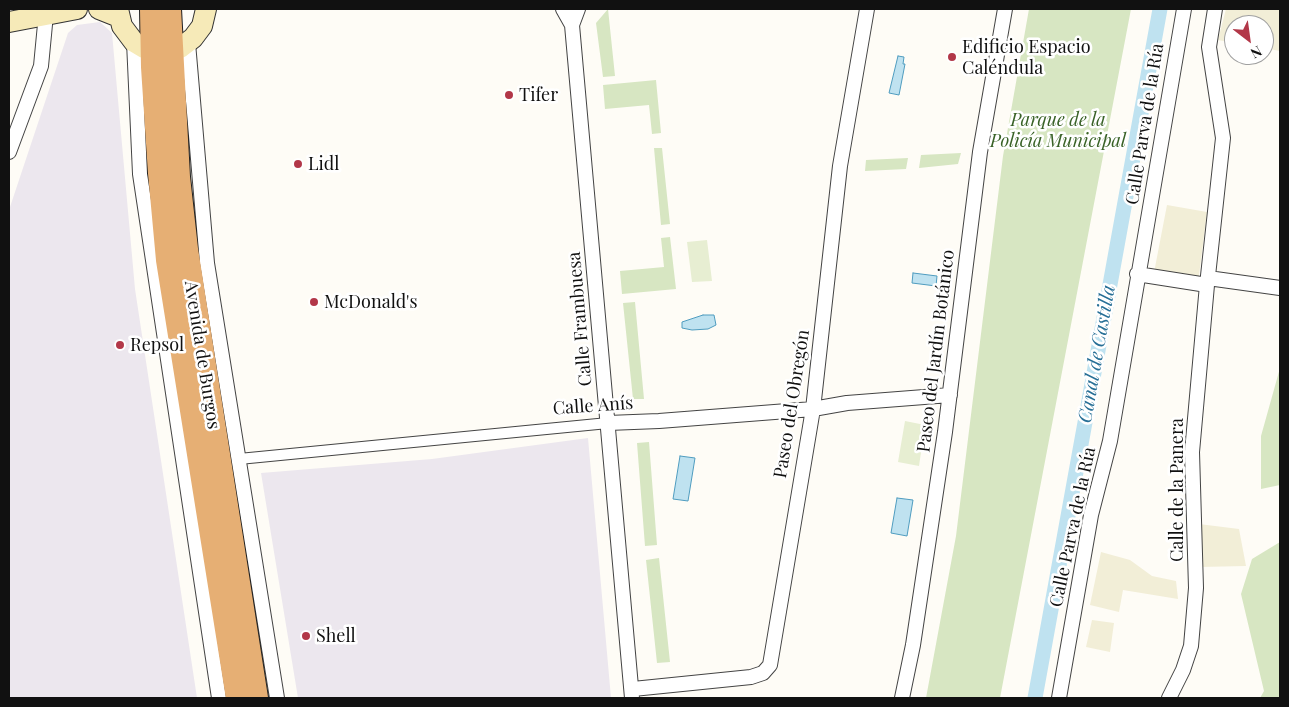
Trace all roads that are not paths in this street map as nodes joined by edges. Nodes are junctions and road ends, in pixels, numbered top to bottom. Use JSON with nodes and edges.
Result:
{"nodes":[{"id":1,"x":77,"y":9,"type":"edge"},
{"id":2,"x":98,"y":9,"type":"edge"},
{"id":3,"x":152,"y":9,"type":"edge"},
{"id":4,"x":169,"y":9,"type":"edge"},
{"id":5,"x":206,"y":9,"type":"edge"},
{"id":6,"x":563,"y":9,"type":"edge"},
{"id":7,"x":578,"y":9,"type":"edge"},
{"id":8,"x":867,"y":9,"type":"edge"},
{"id":9,"x":1005,"y":9,"type":"edge"},
{"id":10,"x":1184,"y":9,"type":"edge"},
{"id":11,"x":1215,"y":9,"type":"edge"},
{"id":12,"x":119,"y":13,"type":"edge"},
{"id":13,"x":46,"y":14,"type":"junction"},
{"id":14,"x":9,"y":22,"type":"edge"},
{"id":15,"x":572,"y":25,"type":"junction"},
{"id":16,"x":161,"y":47,"type":"junction"},
{"id":17,"x":9,"y":152,"type":"edge"},
{"id":18,"x":202,"y":199,"type":"junction"},
{"id":19,"x":145,"y":208,"type":"junction"},
{"id":20,"x":168,"y":260,"type":"junction"},
{"id":21,"x":1137,"y":274,"type":"junction"},
{"id":22,"x":190,"y":278,"type":"junction"},
{"id":23,"x":1207,"y":281,"type":"junction"},
{"id":24,"x":1280,"y":288,"type":"edge"},
{"id":25,"x":226,"y":378,"type":"junction"},
{"id":26,"x":172,"y":379,"type":"junction"},
{"id":27,"x":950,"y":394,"type":"junction"},
{"id":28,"x":201,"y":406,"type":"junction"},
{"id":29,"x":813,"y":409,"type":"junction"},
{"id":30,"x":608,"y":422,"type":"junction"},
{"id":31,"x":208,"y":451,"type":"junction"},
{"id":32,"x":239,"y":459,"type":"junction"},
{"id":33,"x":185,"y":476,"type":"junction"},
{"id":34,"x":242,"y":481,"type":"junction"},
{"id":35,"x":197,"y":558,"type":"junction"},
{"id":36,"x":230,"y":647,"type":"junction"},
{"id":37,"x":633,"y":694,"type":"edge"},
{"id":38,"x":219,"y":698,"type":"edge"},
{"id":39,"x":238,"y":698,"type":"edge"},
{"id":40,"x":256,"y":698,"type":"edge"},
{"id":41,"x":277,"y":698,"type":"edge"},
{"id":42,"x":902,"y":698,"type":"edge"},
{"id":43,"x":1059,"y":698,"type":"edge"},
{"id":44,"x":1169,"y":698,"type":"edge"}],
"edges":[{"from":1,"to":13,"type":"main road"},
{"from":2,"to":12,"type":"main road"},
{"from":3,"to":16,"type":"highway","name":"Avenida de Burgos"},
{"from":4,"to":16,"type":"highway","name":"Avenida de Burgos"},
{"from":5,"to":16,"type":"main road"},
{"from":6,"to":15,"type":"street","name":"Calle Frambuesa"},
{"from":7,"to":15,"type":"street","name":"Calle Frambuesa"},
{"from":8,"to":29,"type":"street","name":"Paseo del Obregón"},
{"from":9,"to":27,"type":"street","name":"Paseo del Jardín Botánico"},
{"from":10,"to":21,"type":"street","name":"Calle Parva de la Ría"},
{"from":11,"to":23,"type":"street","name":"Calle de la Panera"},
{"from":12,"to":16,"type":"main road"},
{"from":13,"to":14,"type":"main road"},
{"from":13,"to":17,"type":"street"},
{"from":15,"to":30,"type":"street","name":"Calle Frambuesa"},
{"from":16,"to":18,"type":"street","name":"Avenida de Burgos"},
{"from":16,"to":19,"type":"street","name":"Avenida de Burgos"},
{"from":16,"to":20,"type":"highway","name":"Avenida de Burgos"},
{"from":16,"to":22,"type":"highway","name":"Avenida de Burgos"},
{"from":18,"to":22,"type":"street"},
{"from":18,"to":25,"type":"street","name":"Avenida de Burgos"},
{"from":19,"to":20,"type":"street"},
{"from":19,"to":26,"type":"street","name":"Avenida de Burgos"},
{"from":20,"to":28,"type":"highway","name":"Avenida de Burgos"},
{"from":21,"to":23,"type":"street"},
{"from":21,"to":43,"type":"street","name":"Calle Parva de la Ría"},
{"from":22,"to":28,"type":"highway","name":"Avenida de Burgos"},
{"from":23,"to":24,"type":"street"},
{"from":23,"to":44,"type":"street","name":"Calle de la Panera"},
{"from":25,"to":28,"type":"street"},
{"from":25,"to":32,"type":"street","name":"Avenida de Burgos"},
{"from":26,"to":28,"type":"street"},
{"from":26,"to":33,"type":"street","name":"Avenida de Burgos"},
{"from":27,"to":29,"type":"street","name":"Calle Anís"},
{"from":27,"to":42,"type":"street","name":"Paseo del Jardín Botánico"},
{"from":28,"to":31,"type":"highway","name":"Avenida de Burgos"},
{"from":29,"to":30,"type":"street","name":"Calle Anís"},
{"from":29,"to":37,"type":"street","name":"Paseo del Obregón"},
{"from":30,"to":32,"type":"street","name":"Calle Anís"},
{"from":30,"to":37,"type":"street","name":"Calle Frambuesa"},
{"from":31,"to":33,"type":"street"},
{"from":31,"to":34,"type":"street"},
{"from":31,"to":36,"type":"highway","name":"Avenida de Burgos"},
{"from":31,"to":40,"type":"highway","name":"Avenida de Burgos"},
{"from":32,"to":34,"type":"street","name":"Avenida de Burgos"},
{"from":33,"to":35,"type":"street","name":"Avenida de Burgos"},
{"from":34,"to":41,"type":"street","name":"Avenida de Burgos"},
{"from":35,"to":36,"type":"street"},
{"from":35,"to":38,"type":"street","name":"Avenida de Burgos"},
{"from":36,"to":39,"type":"highway","name":"Avenida de Burgos"}]}
